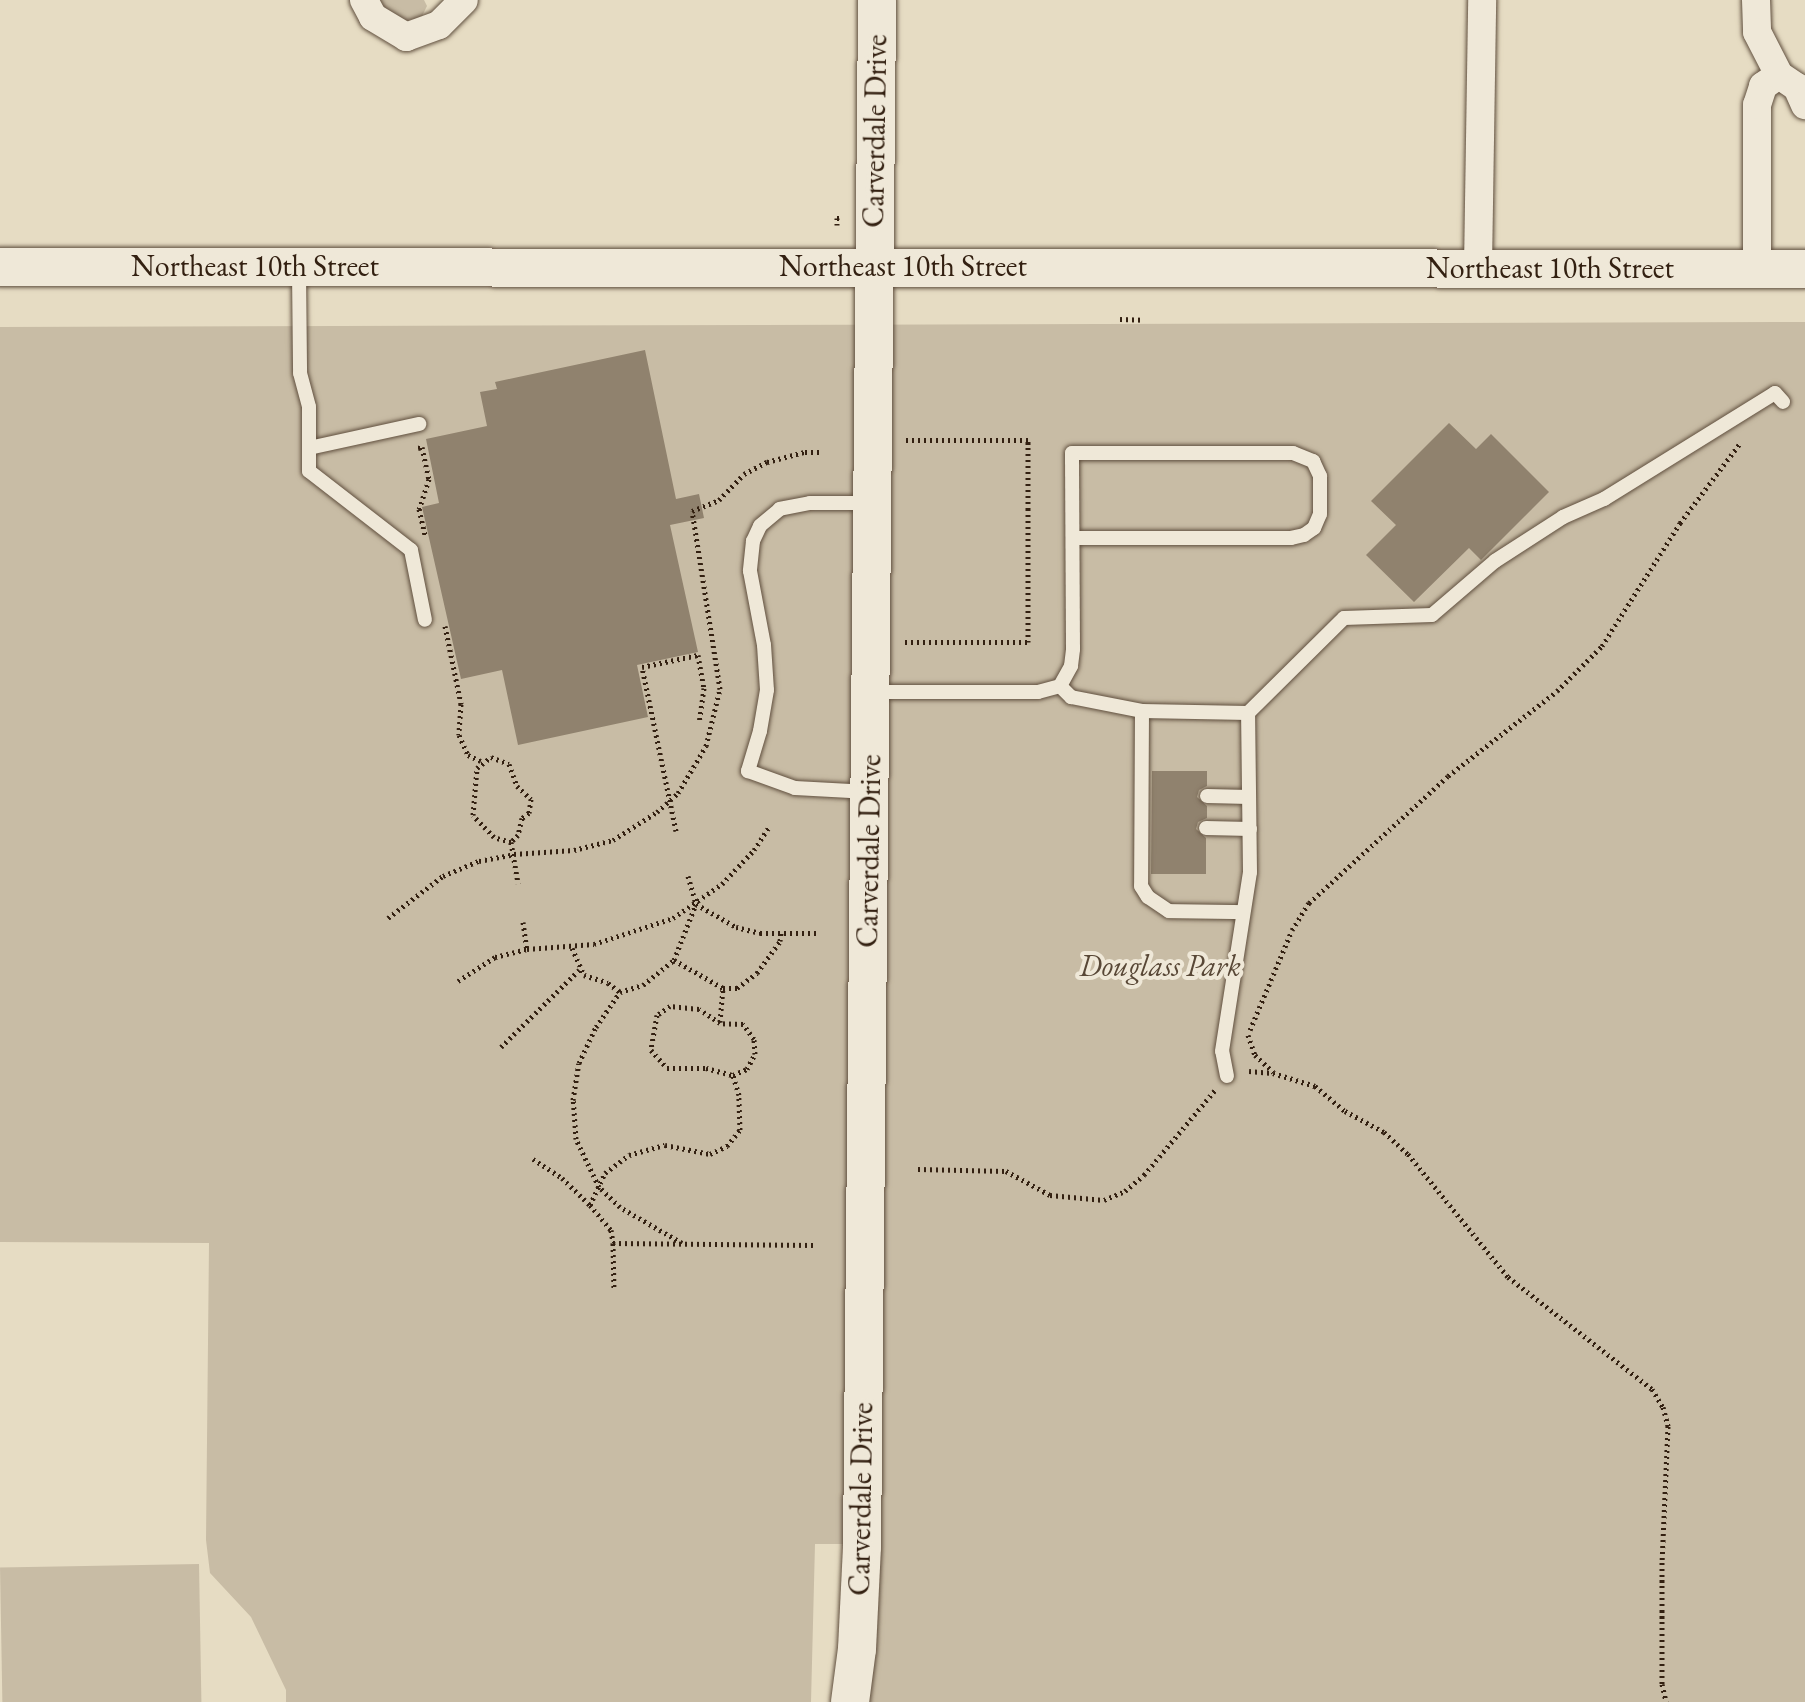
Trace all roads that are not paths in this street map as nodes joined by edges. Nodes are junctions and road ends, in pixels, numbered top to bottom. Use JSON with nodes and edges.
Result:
{"nodes":[{"id":1,"x":464,"y":0,"type":"edge"},
{"id":2,"x":877,"y":0,"type":"edge"},
{"id":3,"x":1482,"y":0,"type":"edge"},
{"id":4,"x":1756,"y":0,"type":"edge"},
{"id":5,"x":369,"y":9,"type":"edge"},
{"id":6,"x":1779,"y":75,"type":"junction"},
{"id":7,"x":1805,"y":105,"type":"edge"},
{"id":8,"x":874,"y":265,"type":"junction"},
{"id":9,"x":299,"y":266,"type":"junction"},
{"id":10,"x":0,"y":267,"type":"edge"},
{"id":11,"x":1478,"y":267,"type":"junction"},
{"id":12,"x":1757,"y":268,"type":"junction"},
{"id":13,"x":1805,"y":269,"type":"edge"},
{"id":14,"x":1783,"y":402,"type":"dead end"},
{"id":15,"x":419,"y":424,"type":"dead end"},
{"id":16,"x":309,"y":448,"type":"junction"},
{"id":17,"x":872,"y":503,"type":"junction"},
{"id":18,"x":1073,"y":538,"type":"junction"},
{"id":19,"x":425,"y":620,"type":"dead end"},
{"id":20,"x":1060,"y":686,"type":"junction"},
{"id":21,"x":871,"y":692,"type":"junction"},
{"id":22,"x":1142,"y":711,"type":"junction"},
{"id":23,"x":1248,"y":713,"type":"junction"},
{"id":24,"x":869,"y":792,"type":"junction"},
{"id":25,"x":1207,"y":796,"type":"dead end"},
{"id":26,"x":1249,"y":797,"type":"junction"},
{"id":27,"x":1206,"y":828,"type":"dead end"},
{"id":28,"x":1250,"y":829,"type":"junction"},
{"id":29,"x":1243,"y":912,"type":"junction"},
{"id":30,"x":1227,"y":1076,"type":"road end"},
{"id":31,"x":850,"y":1702,"type":"edge"}],
"edges":[{"from":1,"to":5,"type":"street"},
{"from":2,"to":8,"type":"main road","name":"Carverdale Drive"},
{"from":3,"to":11,"type":"street"},
{"from":4,"to":6,"type":"street"},
{"from":6,"to":7,"type":"street"},
{"from":6,"to":12,"type":"street"},
{"from":8,"to":9,"type":"main road","name":"Northeast 10th Street"},
{"from":8,"to":11,"type":"main road","name":"Northeast 10th Street"},
{"from":8,"to":17,"type":"main road","name":"Carverdale Drive"},
{"from":9,"to":10,"type":"main road","name":"Northeast 10th Street"},
{"from":9,"to":16,"type":"lane"},
{"from":11,"to":12,"type":"main road","name":"Northeast 10th Street"},
{"from":12,"to":13,"type":"main road","name":"Northeast 10th Street"},
{"from":14,"to":23,"type":"lane"},
{"from":15,"to":16,"type":"lane"},
{"from":16,"to":19,"type":"lane"},
{"from":17,"to":21,"type":"main road","name":"Carverdale Drive"},
{"from":17,"to":24,"type":"lane"},
{"from":18,"to":18,"type":"lane"},
{"from":18,"to":20,"type":"lane"},
{"from":20,"to":21,"type":"lane"},
{"from":20,"to":22,"type":"lane"},
{"from":21,"to":24,"type":"main road","name":"Carverdale Drive"},
{"from":22,"to":23,"type":"lane"},
{"from":22,"to":29,"type":"lane"},
{"from":23,"to":26,"type":"lane"},
{"from":24,"to":31,"type":"main road","name":"Carverdale Drive"},
{"from":25,"to":26,"type":"lane"},
{"from":26,"to":28,"type":"lane"},
{"from":27,"to":28,"type":"lane"},
{"from":28,"to":29,"type":"lane"},
{"from":29,"to":30,"type":"lane"}]}
